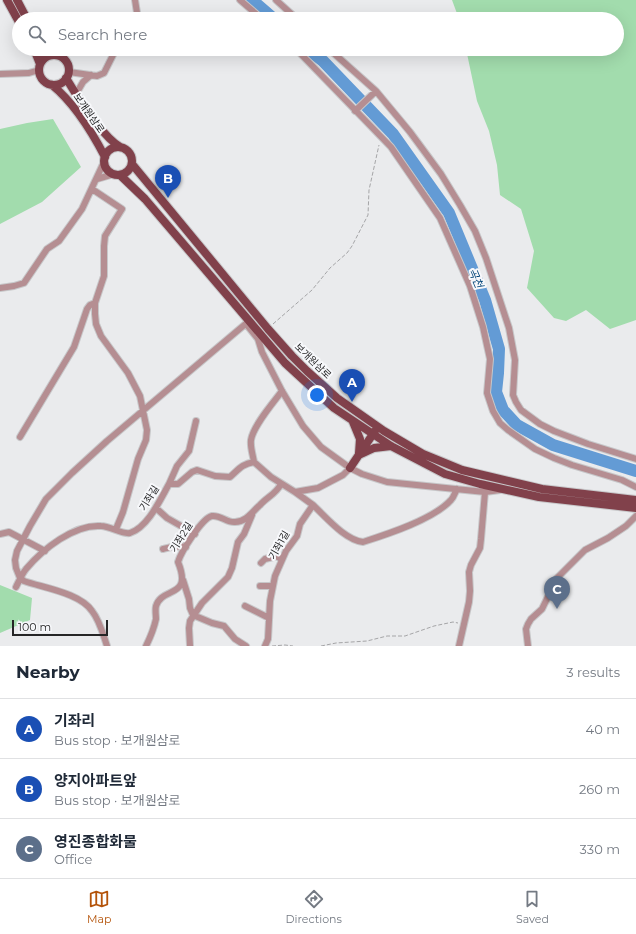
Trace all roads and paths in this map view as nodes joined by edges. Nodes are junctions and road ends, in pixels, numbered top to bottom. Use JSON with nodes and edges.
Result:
{"nodes":[{"id":1,"x":7,"y":0,"type":"edge"},
{"id":2,"x":17,"y":0,"type":"edge"},
{"id":3,"x":135,"y":0,"type":"edge"},
{"id":4,"x":240,"y":0,"type":"edge"},
{"id":5,"x":276,"y":0,"type":"edge"},
{"id":6,"x":14,"y":12,"type":"edge"},
{"id":7,"x":24,"y":12,"type":"edge"},
{"id":8,"x":137,"y":12,"type":"edge"},
{"id":9,"x":254,"y":12,"type":"edge"},
{"id":10,"x":289,"y":12,"type":"edge"},
{"id":11,"x":36,"y":56,"type":"edge"},
{"id":12,"x":47,"y":56,"type":"edge"},
{"id":13,"x":60,"y":56,"type":"edge"},
{"id":14,"x":112,"y":56,"type":"edge"},
{"id":15,"x":303,"y":56,"type":"edge"},
{"id":16,"x":338,"y":56,"type":"edge"},
{"id":17,"x":39,"y":67,"type":"junction"},
{"id":18,"x":0,"y":74,"type":"edge"},
{"id":19,"x":67,"y":75,"type":"junction"},
{"id":20,"x":91,"y":75,"type":"junction"},
{"id":21,"x":52,"y":85,"type":"junction"},
{"id":22,"x":376,"y":91,"type":"junction"},
{"id":23,"x":76,"y":94,"type":"junction"},
{"id":24,"x":355,"y":111,"type":"junction"},
{"id":25,"x":381,"y":136,"type":"junction"},
{"id":26,"x":120,"y":146,"type":"junction"},
{"id":27,"x":104,"y":160,"type":"junction"},
{"id":28,"x":132,"y":164,"type":"junction"},
{"id":29,"x":117,"y":175,"type":"junction"},
{"id":30,"x":97,"y":179,"type":"junction"},
{"id":31,"x":92,"y":189,"type":"junction"},
{"id":32,"x":0,"y":288,"type":"edge"},
{"id":33,"x":95,"y":303,"type":"junction"},
{"id":34,"x":248,"y":323,"type":"junction"},
{"id":35,"x":268,"y":328,"type":"junction"},
{"id":36,"x":282,"y":391,"type":"junction"},
{"id":37,"x":142,"y":411,"type":"junction"},
{"id":38,"x":196,"y":421,"type":"dead end"},
{"id":39,"x":353,"y":421,"type":"junction"},
{"id":40,"x":378,"y":427,"type":"junction"},
{"id":41,"x":373,"y":435,"type":"junction"},
{"id":42,"x":20,"y":437,"type":"dead end"},
{"id":43,"x":390,"y":446,"type":"junction"},
{"id":44,"x":359,"y":456,"type":"junction"},
{"id":45,"x":636,"y":459,"type":"edge"},
{"id":46,"x":254,"y":462,"type":"junction"},
{"id":47,"x":350,"y":468,"type":"junction"},
{"id":48,"x":169,"y":484,"type":"junction"},
{"id":49,"x":281,"y":484,"type":"junction"},
{"id":50,"x":636,"y":487,"type":"edge"},
{"id":51,"x":457,"y":489,"type":"junction"},
{"id":52,"x":501,"y":490,"type":"junction"},
{"id":53,"x":295,"y":492,"type":"junction"},
{"id":54,"x":485,"y":492,"type":"junction"},
{"id":55,"x":636,"y":500,"type":"edge"},
{"id":56,"x":314,"y":505,"type":"junction"},
{"id":57,"x":156,"y":508,"type":"junction"},
{"id":58,"x":636,"y":508,"type":"edge"},
{"id":59,"x":254,"y":512,"type":"junction"},
{"id":60,"x":636,"y":516,"type":"edge"},
{"id":61,"x":116,"y":529,"type":"junction"},
{"id":62,"x":0,"y":534,"type":"edge"},
{"id":63,"x":195,"y":534,"type":"junction"},
{"id":64,"x":22,"y":540,"type":"junction"},
{"id":65,"x":186,"y":547,"type":"junction"},
{"id":66,"x":163,"y":549,"type":"dead end"},
{"id":67,"x":45,"y":551,"type":"junction"},
{"id":68,"x":281,"y":559,"type":"junction"},
{"id":69,"x":261,"y":563,"type":"dead end"},
{"id":70,"x":20,"y":578,"type":"junction"},
{"id":71,"x":183,"y":580,"type":"junction"},
{"id":72,"x":260,"y":586,"type":"dead end"},
{"id":73,"x":272,"y":586,"type":"junction"},
{"id":74,"x":16,"y":587,"type":"dead end"},
{"id":75,"x":245,"y":606,"type":"dead end"},
{"id":76,"x":193,"y":615,"type":"junction"},
{"id":77,"x":269,"y":618,"type":"junction"},
{"id":78,"x":465,"y":623,"type":"junction"},
{"id":79,"x":107,"y":646,"type":"edge"},
{"id":80,"x":146,"y":646,"type":"edge"},
{"id":81,"x":190,"y":646,"type":"edge"},
{"id":82,"x":246,"y":646,"type":"edge"},
{"id":83,"x":266,"y":646,"type":"edge"},
{"id":84,"x":293,"y":646,"type":"edge"},
{"id":85,"x":321,"y":646,"type":"edge"},
{"id":86,"x":459,"y":646,"type":"edge"},
{"id":87,"x":528,"y":646,"type":"edge"}],
"edges":[{"from":1,"to":6,"type":"main road"},
{"from":2,"to":7,"type":"main road"},
{"from":3,"to":8,"type":"street"},
{"from":4,"to":9,"type":"street"},
{"from":5,"to":10,"type":"street"},
{"from":11,"to":17,"type":"main road","name":"보개원삼로"},
{"from":12,"to":17,"type":"main road","name":"보개원삼로"},
{"from":13,"to":19,"type":"main road","name":"보개원삼로"},
{"from":14,"to":20,"type":"street"},
{"from":15,"to":24,"type":"street"},
{"from":16,"to":22,"type":"street"},
{"from":17,"to":18,"type":"street"},
{"from":17,"to":21,"type":"main road","name":"보개원삼로"},
{"from":19,"to":20,"type":"street"},
{"from":19,"to":21,"type":"main road"},
{"from":19,"to":23,"type":"main road","name":"보개원삼로"},
{"from":20,"to":23,"type":"street"},
{"from":21,"to":27,"type":"main road","name":"보개원삼로"},
{"from":22,"to":24,"type":"street"},
{"from":22,"to":45,"type":"street"},
{"from":23,"to":26,"type":"main road","name":"보개원삼로"},
{"from":24,"to":25,"type":"street"},
{"from":25,"to":35,"type":"path"},
{"from":25,"to":50,"type":"street"},
{"from":26,"to":27,"type":"main road"},
{"from":26,"to":28,"type":"main road","name":"보개원삼로"},
{"from":27,"to":29,"type":"main road","name":"보개원삼로"},
{"from":27,"to":30,"type":"street"},
{"from":28,"to":29,"type":"main road"},
{"from":28,"to":35,"type":"main road","name":"보개원삼로"},
{"from":29,"to":30,"type":"street"},
{"from":29,"to":34,"type":"main road","name":"보개원삼로"},
{"from":30,"to":31,"type":"street"},
{"from":31,"to":32,"type":"street"},
{"from":31,"to":33,"type":"street"},
{"from":33,"to":37,"type":"street"},
{"from":33,"to":42,"type":"street"},
{"from":34,"to":36,"type":"street","name":"보개원삼로"},
{"from":34,"to":37,"type":"street"},
{"from":34,"to":39,"type":"main road","name":"보개원삼로"},
{"from":35,"to":40,"type":"main road","name":"보개원삼로"},
{"from":36,"to":46,"type":"street"},
{"from":36,"to":47,"type":"street","name":"보개원삼로"},
{"from":37,"to":61,"type":"street"},
{"from":37,"to":64,"type":"street"},
{"from":38,"to":48,"type":"street"},
{"from":39,"to":41,"type":"main road","name":"보개원삼로"},
{"from":39,"to":44,"type":"main road"},
{"from":40,"to":41,"type":"main road"},
{"from":40,"to":55,"type":"main road","name":"보개원삼로"},
{"from":41,"to":43,"type":"main road","name":"보개원삼로"},
{"from":41,"to":44,"type":"main road"},
{"from":43,"to":44,"type":"main road"},
{"from":43,"to":52,"type":"main road","name":"보개원삼로"},
{"from":44,"to":47,"type":"main road"},
{"from":46,"to":48,"type":"street","name":"기좌길"},
{"from":46,"to":49,"type":"street"},
{"from":47,"to":51,"type":"street","name":"보개원삼로"},
{"from":47,"to":53,"type":"street"},
{"from":48,"to":57,"type":"street","name":"기좌길"},
{"from":49,"to":53,"type":"street"},
{"from":49,"to":59,"type":"street","name":"기좌2길"},
{"from":51,"to":54,"type":"street","name":"보개원삼로"},
{"from":51,"to":56,"type":"street"},
{"from":52,"to":54,"type":"street","name":"보개원삼로"},
{"from":52,"to":58,"type":"main road","name":"보개원삼로"},
{"from":53,"to":56,"type":"street"},
{"from":54,"to":78,"type":"street"},
{"from":56,"to":68,"type":"street","name":"기좌1길"},
{"from":57,"to":61,"type":"street","name":"기좌길"},
{"from":57,"to":63,"type":"street"},
{"from":59,"to":63,"type":"street","name":"기좌2길"},
{"from":59,"to":76,"type":"street"},
{"from":60,"to":87,"type":"street"},
{"from":61,"to":67,"type":"street","name":"기좌길"},
{"from":62,"to":64,"type":"street"},
{"from":63,"to":65,"type":"street","name":"기좌2길"},
{"from":64,"to":67,"type":"street"},
{"from":64,"to":70,"type":"street"},
{"from":65,"to":66,"type":"street"},
{"from":65,"to":71,"type":"street","name":"기좌2길"},
{"from":67,"to":70,"type":"street","name":"기좌길"},
{"from":68,"to":69,"type":"street"},
{"from":68,"to":73,"type":"street","name":"기좌1길"},
{"from":70,"to":74,"type":"street","name":"기좌길"},
{"from":70,"to":79,"type":"street"},
{"from":71,"to":76,"type":"street","name":"기좌2길"},
{"from":71,"to":80,"type":"street"},
{"from":72,"to":73,"type":"street"},
{"from":73,"to":77,"type":"street","name":"기좌1길"},
{"from":75,"to":77,"type":"street"},
{"from":76,"to":81,"type":"street"},
{"from":76,"to":82,"type":"street"},
{"from":77,"to":83,"type":"street","name":"기좌1길"},
{"from":78,"to":85,"type":"path"},
{"from":78,"to":86,"type":"street"},
{"from":83,"to":84,"type":"path"}]}
